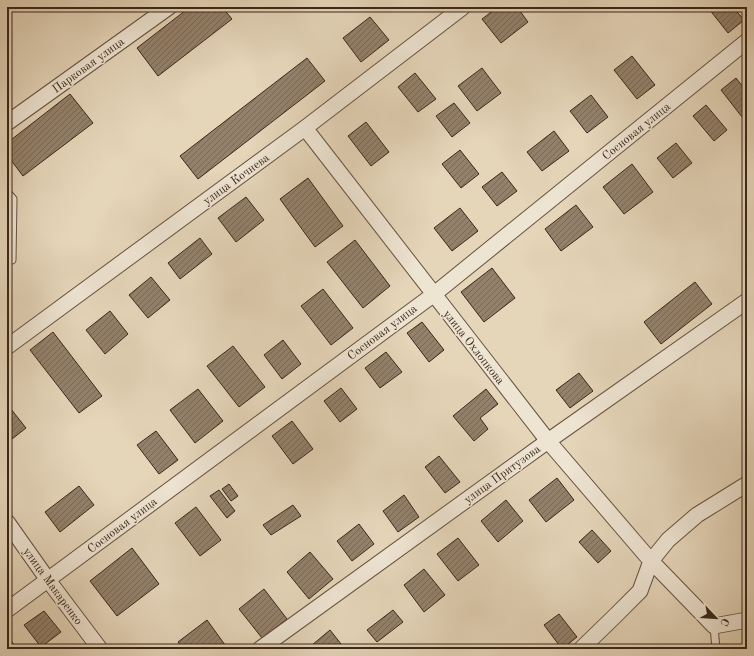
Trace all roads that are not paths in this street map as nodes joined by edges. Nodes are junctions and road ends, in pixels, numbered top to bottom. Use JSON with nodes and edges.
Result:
{"nodes":[{"id":1,"x":169,"y":7,"type":"edge"},
{"id":2,"x":463,"y":7,"type":"edge"},
{"id":3,"x":747,"y":41,"type":"edge"},
{"id":4,"x":7,"y":122,"type":"edge"},
{"id":5,"x":305,"y":128,"type":"junction"},
{"id":6,"x":7,"y":192,"type":"edge"},
{"id":7,"x":12,"y":260,"type":"dead end"},
{"id":8,"x":433,"y":295,"type":"junction"},
{"id":9,"x":747,"y":301,"type":"edge"},
{"id":10,"x":7,"y":347,"type":"edge"},
{"id":11,"x":548,"y":441,"type":"junction"},
{"id":12,"x":747,"y":484,"type":"edge"},
{"id":13,"x":7,"y":522,"type":"edge"},
{"id":14,"x":651,"y":561,"type":"junction"},
{"id":15,"x":48,"y":580,"type":"junction"},
{"id":16,"x":7,"y":610,"type":"edge"},
{"id":17,"x":747,"y":620,"type":"edge"},
{"id":18,"x":714,"y":626,"type":"junction"},
{"id":19,"x":100,"y":649,"type":"edge"},
{"id":20,"x":260,"y":649,"type":"edge"},
{"id":21,"x":581,"y":649,"type":"edge"},
{"id":22,"x":716,"y":649,"type":"edge"}],
"edges":[{"from":1,"to":4,"type":"street","name":"Парковая улица"},
{"from":2,"to":5,"type":"street","name":"улица Кочнева"},
{"from":3,"to":8,"type":"street","name":"Сосновая улица"},
{"from":5,"to":8,"type":"street","name":"улица Охлопкова"},
{"from":5,"to":10,"type":"street","name":"улица Кочнева"},
{"from":6,"to":7,"type":"lane"},
{"from":8,"to":11,"type":"street","name":"улица Охлопкова"},
{"from":8,"to":15,"type":"street","name":"Сосновая улица"},
{"from":9,"to":11,"type":"street","name":"улица Притузова"},
{"from":11,"to":14,"type":"street","name":"улица Охлопкова"},
{"from":11,"to":20,"type":"street","name":"улица Притузова"},
{"from":12,"to":14,"type":"street"},
{"from":13,"to":15,"type":"street","name":"улица Макаренко"},
{"from":14,"to":18,"type":"street","name":"улица Охлопкова"},
{"from":14,"to":21,"type":"street"},
{"from":15,"to":16,"type":"street","name":"Сосновая улица"},
{"from":15,"to":19,"type":"street","name":"улица Макаренко"},
{"from":17,"to":18,"type":"street"},
{"from":18,"to":22,"type":"lane"}]}
